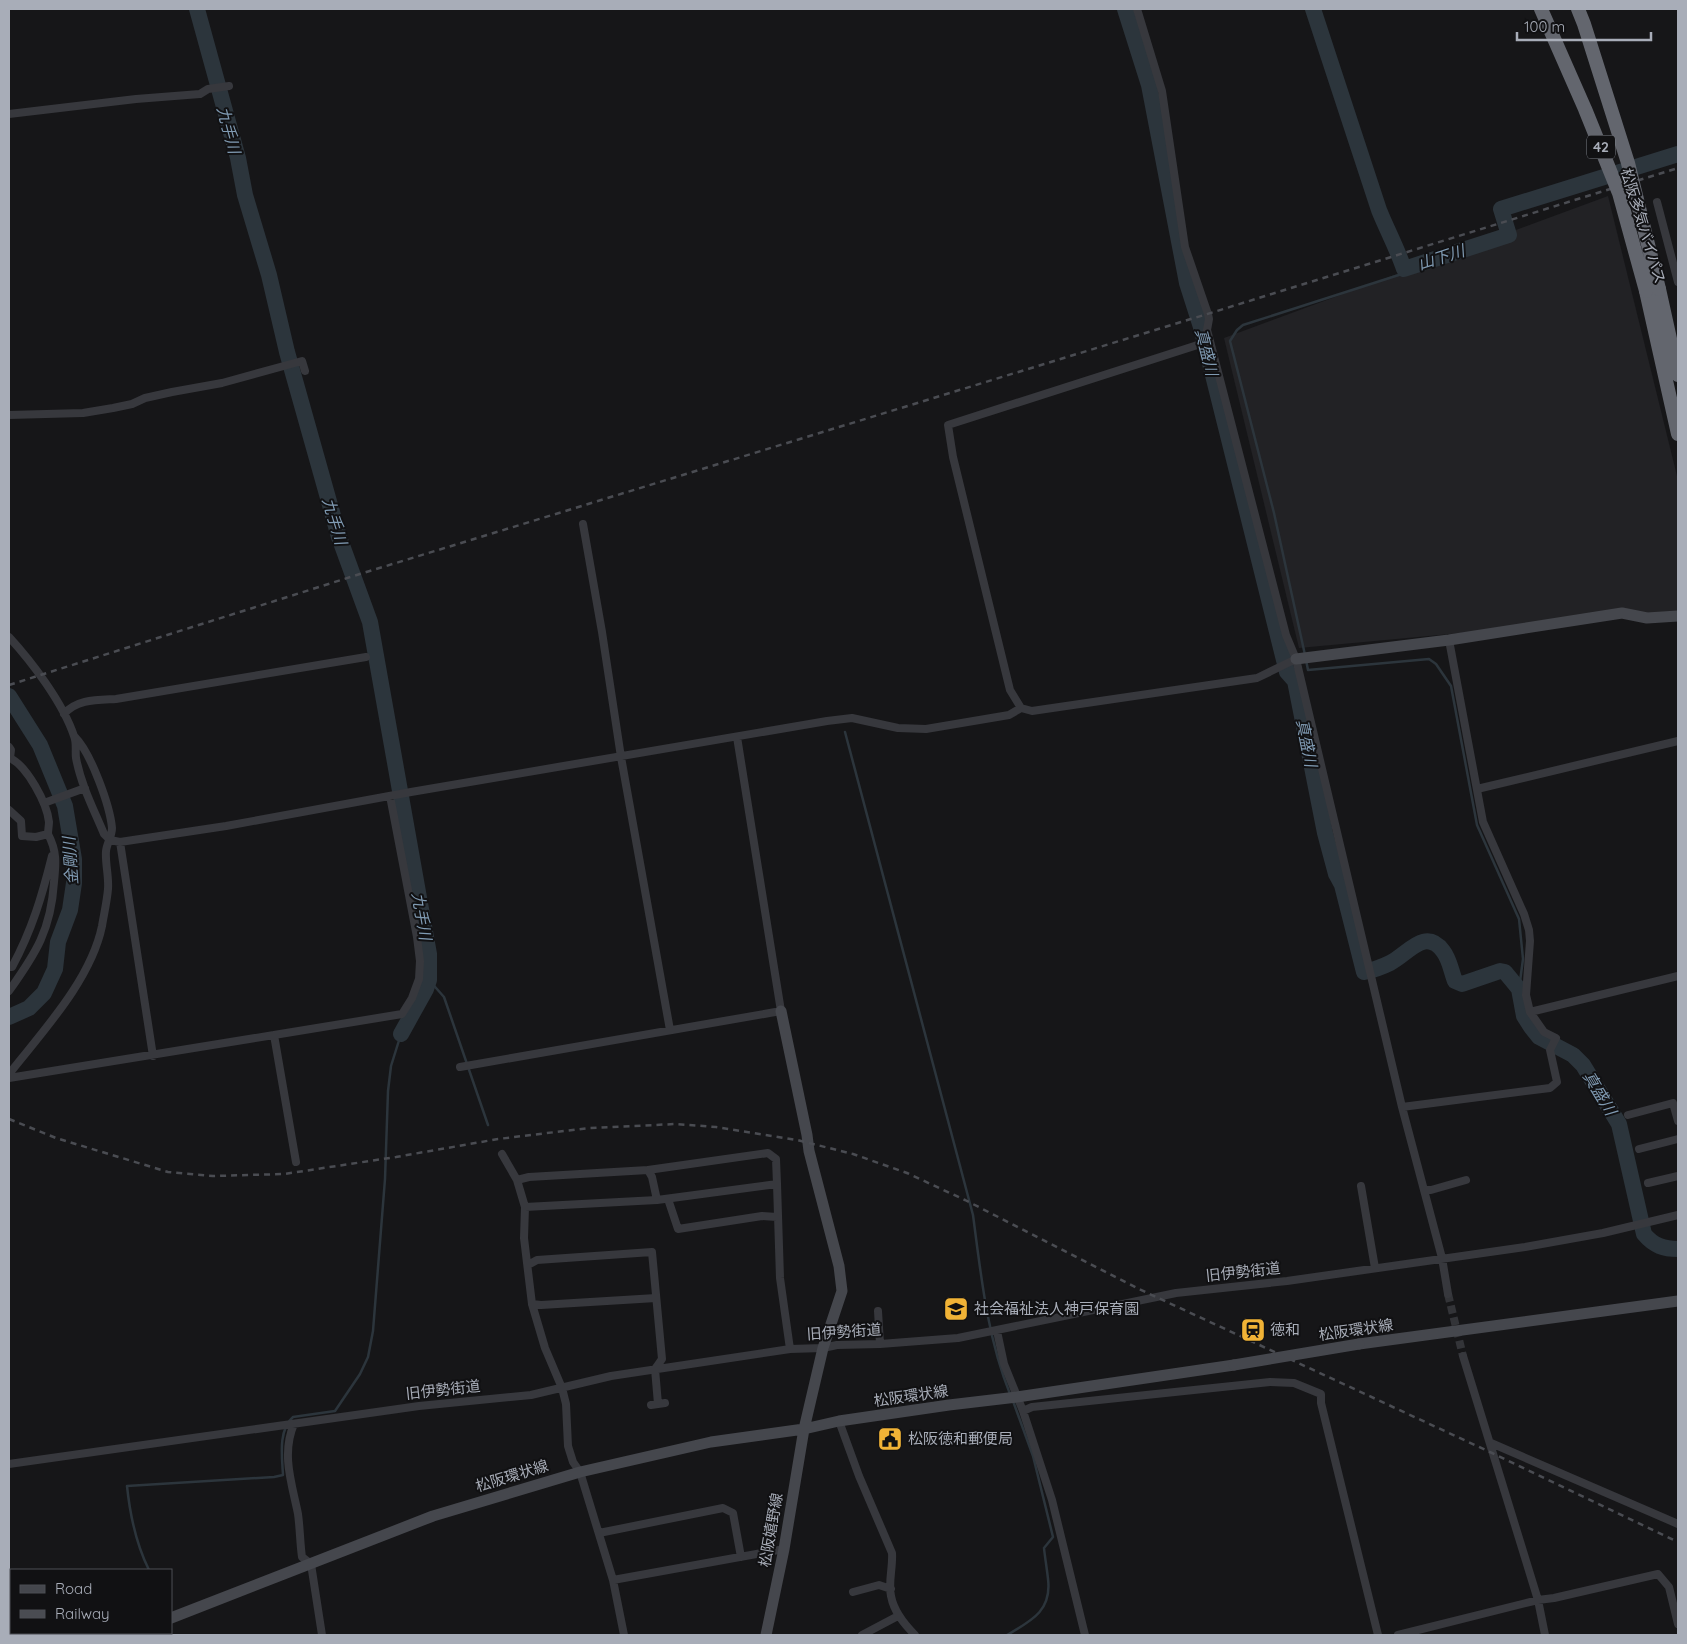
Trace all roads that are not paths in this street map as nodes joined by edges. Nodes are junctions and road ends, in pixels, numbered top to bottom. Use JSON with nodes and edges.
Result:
{"nodes":[{"id":1,"x":1137,"y":9,"type":"edge"},
{"id":2,"x":1541,"y":9,"type":"edge"},
{"id":3,"x":1578,"y":9,"type":"edge"},
{"id":4,"x":229,"y":86,"type":"dead end"},
{"id":5,"x":9,"y":114,"type":"edge"},
{"id":6,"x":1656,"y":202,"type":"dead end"},
{"id":7,"x":1678,"y":282,"type":"edge"},
{"id":8,"x":1652,"y":290,"type":"junction"},
{"id":9,"x":1210,"y":341,"type":"junction"},
{"id":10,"x":305,"y":371,"type":"dead end"},
{"id":11,"x":1678,"y":375,"type":"edge"},
{"id":12,"x":9,"y":415,"type":"edge"},
{"id":13,"x":1678,"y":434,"type":"edge"},
{"id":14,"x":582,"y":524,"type":"dead end"},
{"id":15,"x":1678,"y":616,"type":"edge"},
{"id":16,"x":9,"y":637,"type":"edge"},
{"id":17,"x":1449,"y":640,"type":"junction"},
{"id":18,"x":366,"y":657,"type":"dead end"},
{"id":19,"x":1298,"y":659,"type":"junction"},
{"id":20,"x":1021,"y":708,"type":"junction"},
{"id":21,"x":64,"y":714,"type":"junction"},
{"id":22,"x":75,"y":737,"type":"junction"},
{"id":23,"x":737,"y":737,"type":"junction"},
{"id":24,"x":1678,"y":741,"type":"edge"},
{"id":25,"x":9,"y":748,"type":"edge"},
{"id":26,"x":621,"y":757,"type":"junction"},
{"id":27,"x":10,"y":758,"type":"edge"},
{"id":28,"x":82,"y":789,"type":"junction"},
{"id":29,"x":1477,"y":789,"type":"junction"},
{"id":30,"x":390,"y":796,"type":"junction"},
{"id":31,"x":44,"y":804,"type":"junction"},
{"id":32,"x":9,"y":810,"type":"edge"},
{"id":33,"x":48,"y":834,"type":"junction"},
{"id":34,"x":110,"y":840,"type":"junction"},
{"id":35,"x":120,"y":842,"type":"junction"},
{"id":36,"x":54,"y":846,"type":"junction"},
{"id":37,"x":9,"y":967,"type":"edge"},
{"id":38,"x":1678,"y":976,"type":"edge"},
{"id":39,"x":9,"y":991,"type":"edge"},
{"id":40,"x":781,"y":1012,"type":"junction"},
{"id":41,"x":1530,"y":1012,"type":"junction"},
{"id":42,"x":670,"y":1030,"type":"junction"},
{"id":43,"x":274,"y":1035,"type":"junction"},
{"id":44,"x":153,"y":1056,"type":"junction"},
{"id":45,"x":460,"y":1067,"type":"dead end"},
{"id":46,"x":9,"y":1076,"type":"edge"},
{"id":47,"x":1402,"y":1107,"type":"junction"},
{"id":48,"x":1628,"y":1115,"type":"dead end"},
{"id":49,"x":1678,"y":1121,"type":"edge"},
{"id":50,"x":1678,"y":1139,"type":"edge"},
{"id":51,"x":1639,"y":1149,"type":"dead end"},
{"id":52,"x":502,"y":1154,"type":"dead end"},
{"id":53,"x":296,"y":1162,"type":"dead end"},
{"id":54,"x":648,"y":1170,"type":"junction"},
{"id":55,"x":1678,"y":1176,"type":"edge"},
{"id":56,"x":517,"y":1180,"type":"junction"},
{"id":57,"x":1466,"y":1180,"type":"dead end"},
{"id":58,"x":1648,"y":1183,"type":"dead end"},
{"id":59,"x":776,"y":1184,"type":"junction"},
{"id":60,"x":1361,"y":1186,"type":"dead end"},
{"id":61,"x":1424,"y":1190,"type":"junction"},
{"id":62,"x":668,"y":1199,"type":"junction"},
{"id":63,"x":657,"y":1200,"type":"junction"},
{"id":64,"x":525,"y":1207,"type":"junction"},
{"id":65,"x":1678,"y":1216,"type":"edge"},
{"id":66,"x":777,"y":1217,"type":"junction"},
{"id":67,"x":1442,"y":1258,"type":"junction"},
{"id":68,"x":528,"y":1265,"type":"junction"},
{"id":69,"x":1375,"y":1268,"type":"junction"},
{"id":70,"x":1448,"y":1294,"type":"tunnel mouth"},
{"id":71,"x":656,"y":1298,"type":"junction"},
{"id":72,"x":1678,"y":1301,"type":"edge"},
{"id":73,"x":532,"y":1304,"type":"junction"},
{"id":74,"x":878,"y":1311,"type":"dead end"},
{"id":75,"x":997,"y":1331,"type":"junction"},
{"id":76,"x":880,"y":1344,"type":"junction"},
{"id":77,"x":823,"y":1348,"type":"junction"},
{"id":78,"x":790,"y":1350,"type":"junction"},
{"id":79,"x":1463,"y":1356,"type":"tunnel mouth"},
{"id":80,"x":655,"y":1369,"type":"junction"},
{"id":81,"x":562,"y":1388,"type":"junction"},
{"id":82,"x":1017,"y":1397,"type":"junction"},
{"id":83,"x":658,"y":1404,"type":"dead end"},
{"id":84,"x":1023,"y":1411,"type":"junction"},
{"id":85,"x":839,"y":1422,"type":"junction"},
{"id":86,"x":294,"y":1424,"type":"junction"},
{"id":87,"x":804,"y":1429,"type":"junction"},
{"id":88,"x":1491,"y":1443,"type":"junction"},
{"id":89,"x":9,"y":1464,"type":"edge"},
{"id":90,"x":580,"y":1472,"type":"junction"},
{"id":91,"x":292,"y":1487,"type":"junction"},
{"id":92,"x":282,"y":1490,"type":"dead end"},
{"id":93,"x":1678,"y":1524,"type":"edge"},
{"id":94,"x":599,"y":1533,"type":"junction"},
{"id":95,"x":784,"y":1549,"type":"junction"},
{"id":96,"x":741,"y":1557,"type":"junction"},
{"id":97,"x":311,"y":1564,"type":"junction"},
{"id":98,"x":614,"y":1580,"type":"junction"},
{"id":99,"x":891,"y":1590,"type":"junction"},
{"id":100,"x":853,"y":1592,"type":"dead end"},
{"id":101,"x":1538,"y":1600,"type":"junction"},
{"id":102,"x":898,"y":1616,"type":"junction"},
{"id":103,"x":172,"y":1618,"type":"edge"},
{"id":104,"x":1678,"y":1624,"type":"edge"},
{"id":105,"x":912,"y":1634,"type":"edge"},
{"id":106,"x":322,"y":1635,"type":"edge"},
{"id":107,"x":624,"y":1635,"type":"edge"},
{"id":108,"x":766,"y":1635,"type":"edge"},
{"id":109,"x":862,"y":1635,"type":"edge"},
{"id":110,"x":1084,"y":1635,"type":"edge"},
{"id":111,"x":1378,"y":1635,"type":"edge"},
{"id":112,"x":1398,"y":1635,"type":"edge"},
{"id":113,"x":1545,"y":1635,"type":"edge"}],
"edges":[{"from":1,"to":9,"type":"street"},
{"from":2,"to":8,"type":"highway","name":"松阪多気バイパス","number":"42","bridge":true},
{"from":3,"to":8,"type":"highway","name":"松阪多気バイパス","number":"42","bridge":true},
{"from":4,"to":5,"type":"street"},
{"from":6,"to":7,"type":"street"},
{"from":8,"to":11,"type":"highway","name":"松阪多気バイパス","number":"42"},
{"from":8,"to":13,"type":"highway","name":"松阪多気バイパス","number":"42"},
{"from":9,"to":19,"type":"street"},
{"from":9,"to":20,"type":"street"},
{"from":10,"to":12,"type":"street"},
{"from":14,"to":26,"type":"street"},
{"from":15,"to":17,"type":"main road"},
{"from":16,"to":21,"type":"street"},
{"from":17,"to":19,"type":"main road"},
{"from":17,"to":29,"type":"street"},
{"from":18,"to":21,"type":"street"},
{"from":19,"to":20,"type":"street"},
{"from":19,"to":47,"type":"street"},
{"from":20,"to":23,"type":"street"},
{"from":21,"to":22,"type":"street"},
{"from":22,"to":28,"type":"street"},
{"from":22,"to":34,"type":"street"},
{"from":23,"to":26,"type":"street"},
{"from":23,"to":40,"type":"street"},
{"from":24,"to":29,"type":"street"},
{"from":25,"to":27,"type":"street"},
{"from":26,"to":30,"type":"street"},
{"from":26,"to":42,"type":"street"},
{"from":27,"to":31,"type":"street"},
{"from":28,"to":31,"type":"street"},
{"from":28,"to":34,"type":"street"},
{"from":29,"to":41,"type":"street"},
{"from":30,"to":35,"type":"street"},
{"from":30,"to":43,"type":"street"},
{"from":31,"to":33,"type":"street"},
{"from":32,"to":33,"type":"street"},
{"from":33,"to":36,"type":"street"},
{"from":34,"to":35,"type":"street"},
{"from":34,"to":46,"type":"street"},
{"from":35,"to":44,"type":"street"},
{"from":36,"to":37,"type":"street"},
{"from":36,"to":39,"type":"street"},
{"from":38,"to":41,"type":"street"},
{"from":40,"to":42,"type":"street"},
{"from":40,"to":77,"type":"main road","name":"松阪嬉野線"},
{"from":41,"to":47,"type":"street"},
{"from":42,"to":45,"type":"street"},
{"from":43,"to":44,"type":"street"},
{"from":43,"to":53,"type":"street"},
{"from":44,"to":46,"type":"street"},
{"from":47,"to":61,"type":"street"},
{"from":48,"to":49,"type":"street"},
{"from":50,"to":51,"type":"street"},
{"from":52,"to":56,"type":"street"},
{"from":54,"to":56,"type":"street"},
{"from":54,"to":59,"type":"street"},
{"from":54,"to":63,"type":"street"},
{"from":55,"to":58,"type":"street"},
{"from":56,"to":64,"type":"street"},
{"from":57,"to":61,"type":"street"},
{"from":59,"to":62,"type":"street"},
{"from":59,"to":66,"type":"street"},
{"from":60,"to":69,"type":"street"},
{"from":61,"to":67,"type":"street"},
{"from":62,"to":63,"type":"street"},
{"from":62,"to":66,"type":"street"},
{"from":63,"to":64,"type":"street"},
{"from":64,"to":68,"type":"street"},
{"from":65,"to":67,"type":"street","name":"旧伊勢街道"},
{"from":66,"to":78,"type":"street"},
{"from":67,"to":69,"type":"street","name":"旧伊勢街道"},
{"from":67,"to":70,"type":"street"},
{"from":68,"to":71,"type":"street"},
{"from":68,"to":73,"type":"street"},
{"from":69,"to":75,"type":"street","name":"旧伊勢街道"},
{"from":71,"to":73,"type":"street"},
{"from":71,"to":80,"type":"street"},
{"from":72,"to":82,"type":"main road","name":"松阪環状線","bridge":true},
{"from":73,"to":81,"type":"street"},
{"from":74,"to":76,"type":"street"},
{"from":75,"to":76,"type":"street","name":"旧伊勢街道"},
{"from":75,"to":82,"type":"street"},
{"from":76,"to":77,"type":"street","name":"旧伊勢街道"},
{"from":77,"to":78,"type":"street","name":"旧伊勢街道"},
{"from":77,"to":87,"type":"main road","name":"松阪嬉野線"},
{"from":78,"to":80,"type":"street","name":"旧伊勢街道"},
{"from":79,"to":88,"type":"street"},
{"from":80,"to":81,"type":"street","name":"旧伊勢街道"},
{"from":80,"to":83,"type":"street"},
{"from":81,"to":86,"type":"street","name":"旧伊勢街道"},
{"from":81,"to":90,"type":"street"},
{"from":82,"to":84,"type":"street"},
{"from":82,"to":85,"type":"main road","name":"松阪環状線"},
{"from":84,"to":110,"type":"street"},
{"from":84,"to":111,"type":"street"},
{"from":85,"to":87,"type":"main road","name":"松阪環状線"},
{"from":85,"to":99,"type":"street"},
{"from":86,"to":89,"type":"street","name":"旧伊勢街道"},
{"from":86,"to":91,"type":"street"},
{"from":87,"to":90,"type":"main road","name":"松阪環状線"},
{"from":87,"to":95,"type":"main road","name":"松阪嬉野線"},
{"from":88,"to":93,"type":"street"},
{"from":88,"to":101,"type":"street"},
{"from":90,"to":94,"type":"street"},
{"from":90,"to":97,"type":"main road","name":"松阪環状線"},
{"from":91,"to":92,"type":"street"},
{"from":91,"to":97,"type":"street"},
{"from":94,"to":96,"type":"street"},
{"from":94,"to":98,"type":"street"},
{"from":95,"to":96,"type":"street"},
{"from":95,"to":108,"type":"main road","name":"松阪嬉野線"},
{"from":96,"to":98,"type":"street"},
{"from":97,"to":103,"type":"main road","name":"松阪環状線"},
{"from":97,"to":106,"type":"street"},
{"from":98,"to":107,"type":"street"},
{"from":99,"to":100,"type":"street"},
{"from":99,"to":102,"type":"street"},
{"from":101,"to":104,"type":"street"},
{"from":101,"to":112,"type":"street"},
{"from":101,"to":113,"type":"street"},
{"from":102,"to":105,"type":"street"},
{"from":102,"to":109,"type":"street"}]}
